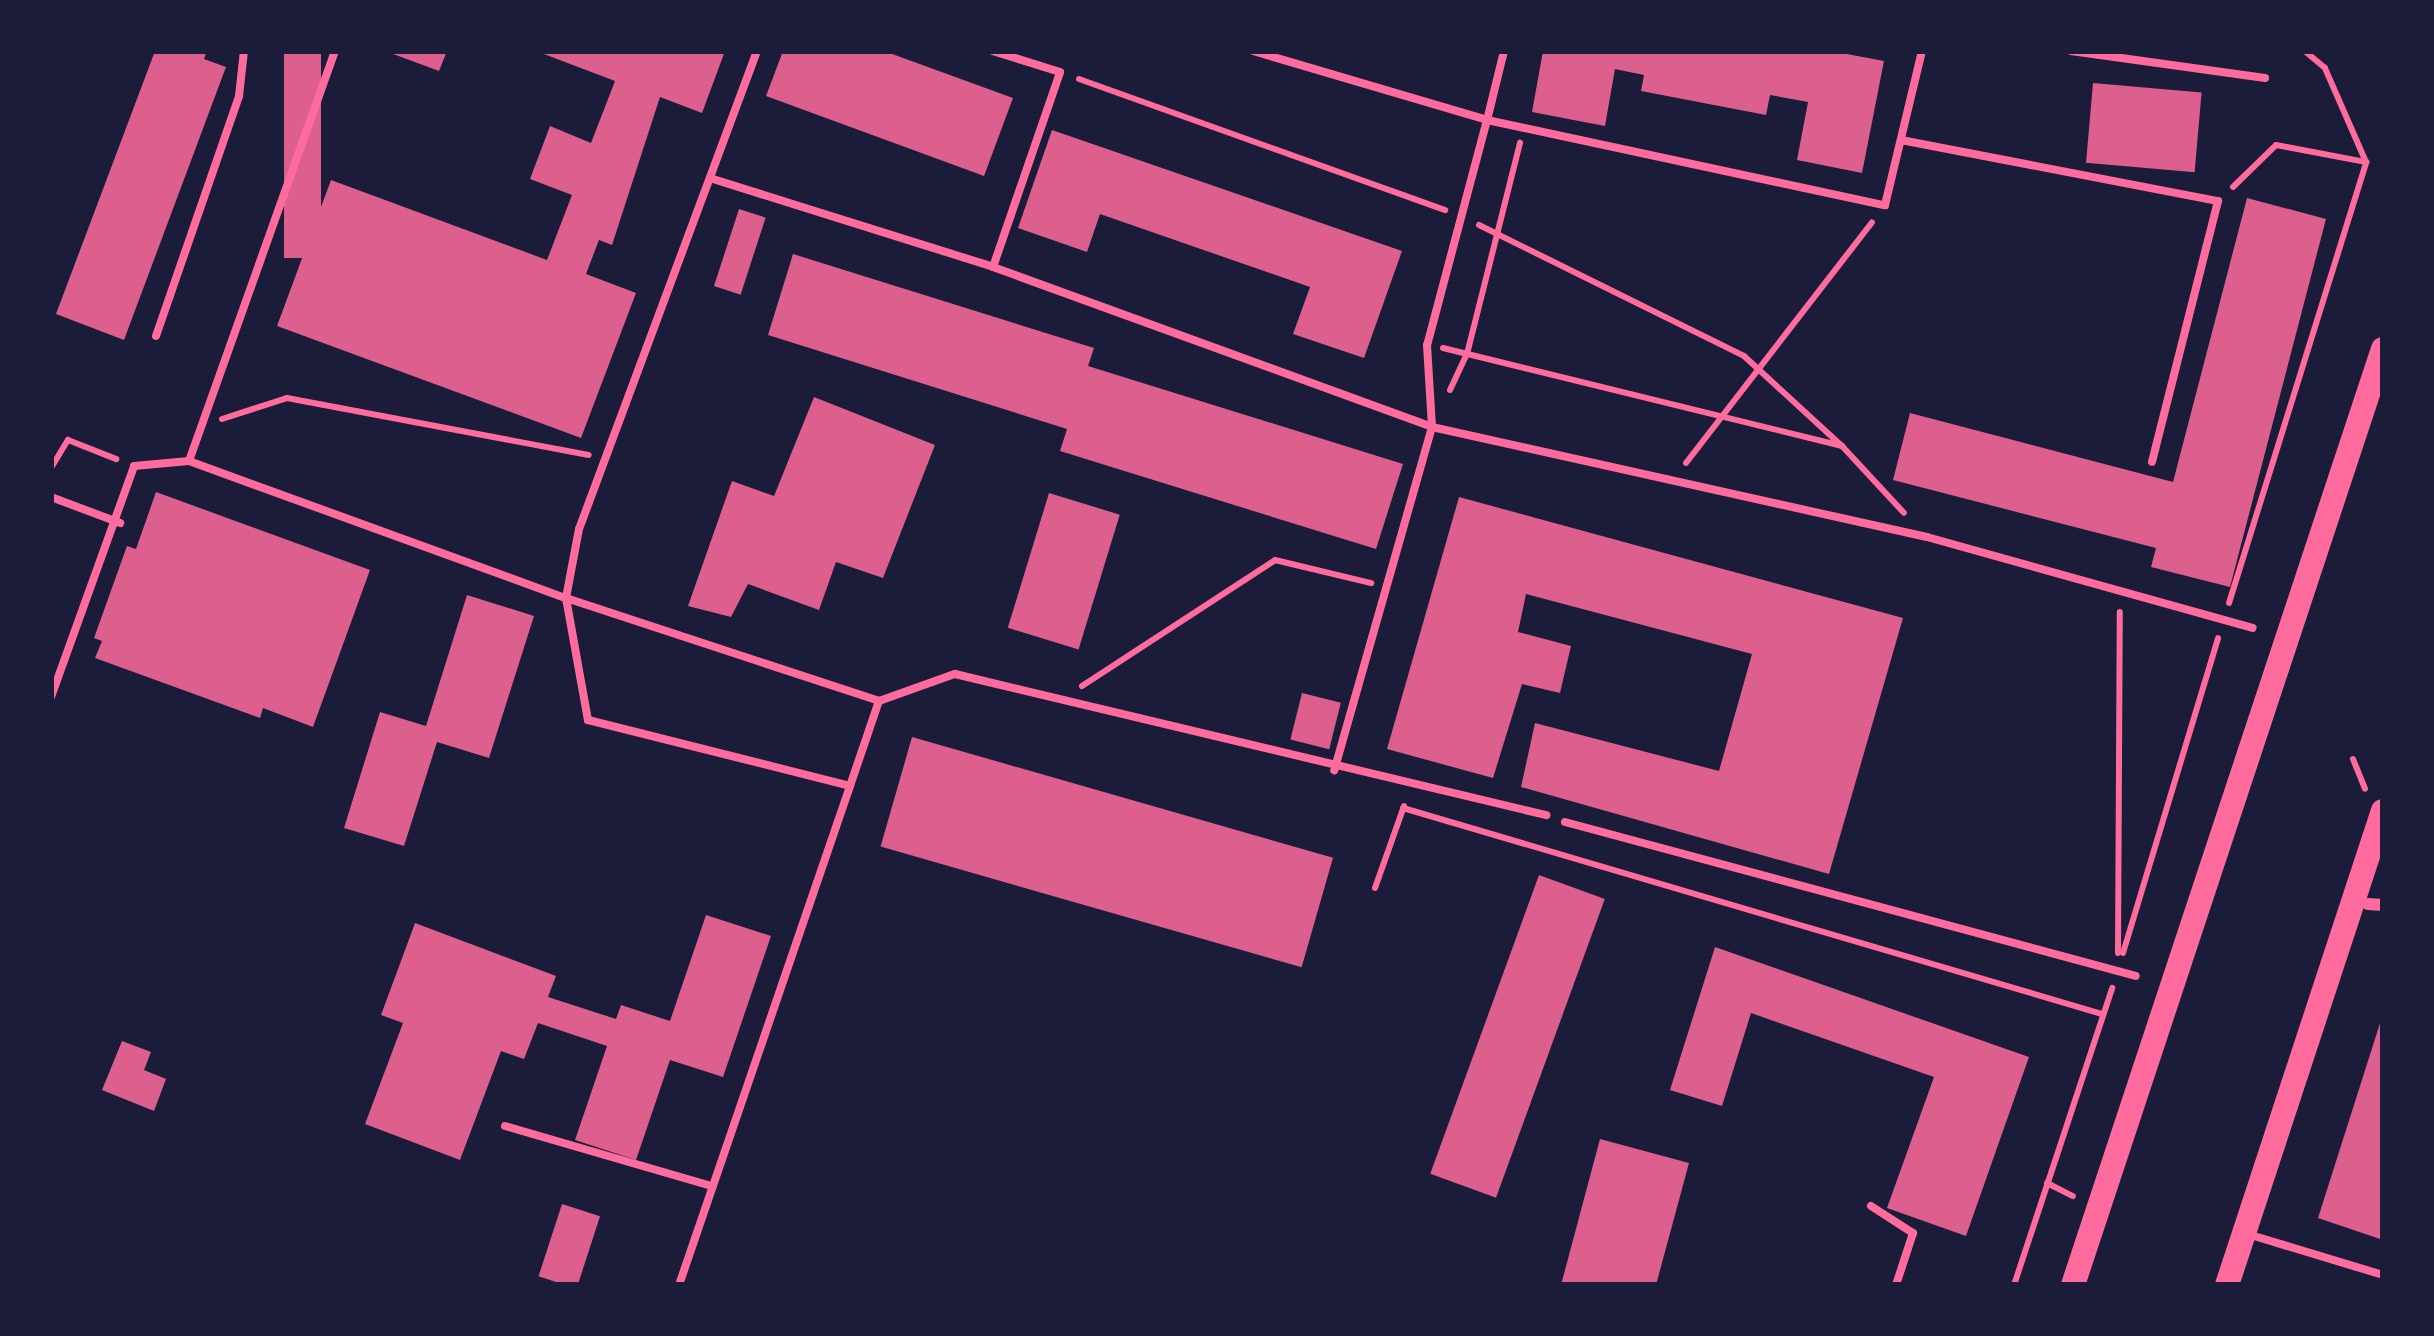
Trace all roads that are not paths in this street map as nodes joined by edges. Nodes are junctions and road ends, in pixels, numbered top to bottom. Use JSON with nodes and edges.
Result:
{"nodes":[{"id":1,"x":244,"y":51,"type":"edge"},
{"id":2,"x":335,"y":51,"type":"edge"},
{"id":3,"x":757,"y":51,"type":"edge"},
{"id":4,"x":994,"y":51,"type":"edge"},
{"id":5,"x":1253,"y":51,"type":"edge"},
{"id":6,"x":1504,"y":51,"type":"edge"},
{"id":7,"x":1922,"y":51,"type":"edge"},
{"id":8,"x":2071,"y":51,"type":"edge"},
{"id":9,"x":2265,"y":78,"type":"dead end"},
{"id":10,"x":1487,"y":120,"type":"junction"},
{"id":11,"x":1900,"y":140,"type":"junction"},
{"id":12,"x":713,"y":179,"type":"junction"},
{"id":13,"x":993,"y":267,"type":"junction"},
{"id":14,"x":156,"y":336,"type":"dead end"},
{"id":15,"x":2383,"y":349,"type":"edge"},
{"id":16,"x":1432,"y":427,"type":"junction"},
{"id":17,"x":189,"y":460,"type":"junction"},
{"id":18,"x":2152,"y":462,"type":"dead end"},
{"id":19,"x":51,"y":497,"type":"edge"},
{"id":20,"x":120,"y":524,"type":"junction"},
{"id":21,"x":566,"y":598,"type":"junction"},
{"id":22,"x":2253,"y":628,"type":"dead end"},
{"id":23,"x":51,"y":697,"type":"edge"},
{"id":24,"x":879,"y":700,"type":"junction"},
{"id":25,"x":1334,"y":770,"type":"junction"},
{"id":26,"x":850,"y":786,"type":"junction"},
{"id":27,"x":2383,"y":811,"type":"edge"},
{"id":28,"x":1546,"y":815,"type":"dead end"},
{"id":29,"x":1565,"y":823,"type":"dead end"},
{"id":30,"x":2136,"y":976,"type":"dead end"},
{"id":31,"x":505,"y":1126,"type":"dead end"},
{"id":32,"x":711,"y":1186,"type":"junction"},
{"id":33,"x":1871,"y":1206,"type":"dead end"},
{"id":34,"x":2254,"y":1236,"type":"dead end"},
{"id":35,"x":2383,"y":1274,"type":"edge"},
{"id":36,"x":679,"y":1285,"type":"edge"},
{"id":37,"x":1896,"y":1285,"type":"edge"},
{"id":38,"x":2073,"y":1285,"type":"edge"},
{"id":39,"x":2227,"y":1285,"type":"edge"}],
"edges":[{"from":1,"to":14,"type":"lane"},
{"from":2,"to":17,"type":"lane"},
{"from":3,"to":12,"type":"lane"},
{"from":4,"to":13,"type":"lane"},
{"from":5,"to":10,"type":"lane"},
{"from":6,"to":10,"type":"lane"},
{"from":7,"to":11,"type":"lane"},
{"from":8,"to":9,"type":"lane"},
{"from":10,"to":11,"type":"lane"},
{"from":10,"to":16,"type":"lane"},
{"from":11,"to":18,"type":"lane"},
{"from":12,"to":13,"type":"lane"},
{"from":12,"to":21,"type":"lane"},
{"from":13,"to":16,"type":"lane"},
{"from":15,"to":38,"type":"main road"},
{"from":16,"to":22,"type":"lane"},
{"from":16,"to":25,"type":"lane"},
{"from":17,"to":20,"type":"lane"},
{"from":17,"to":21,"type":"lane"},
{"from":19,"to":20,"type":"lane"},
{"from":20,"to":23,"type":"lane"},
{"from":21,"to":24,"type":"lane"},
{"from":21,"to":26,"type":"lane"},
{"from":24,"to":25,"type":"lane"},
{"from":24,"to":26,"type":"lane"},
{"from":25,"to":28,"type":"lane"},
{"from":26,"to":32,"type":"lane"},
{"from":27,"to":39,"type":"main road"},
{"from":29,"to":30,"type":"lane"},
{"from":31,"to":32,"type":"lane"},
{"from":32,"to":36,"type":"lane"},
{"from":33,"to":37,"type":"lane"},
{"from":34,"to":35,"type":"lane"}]}
